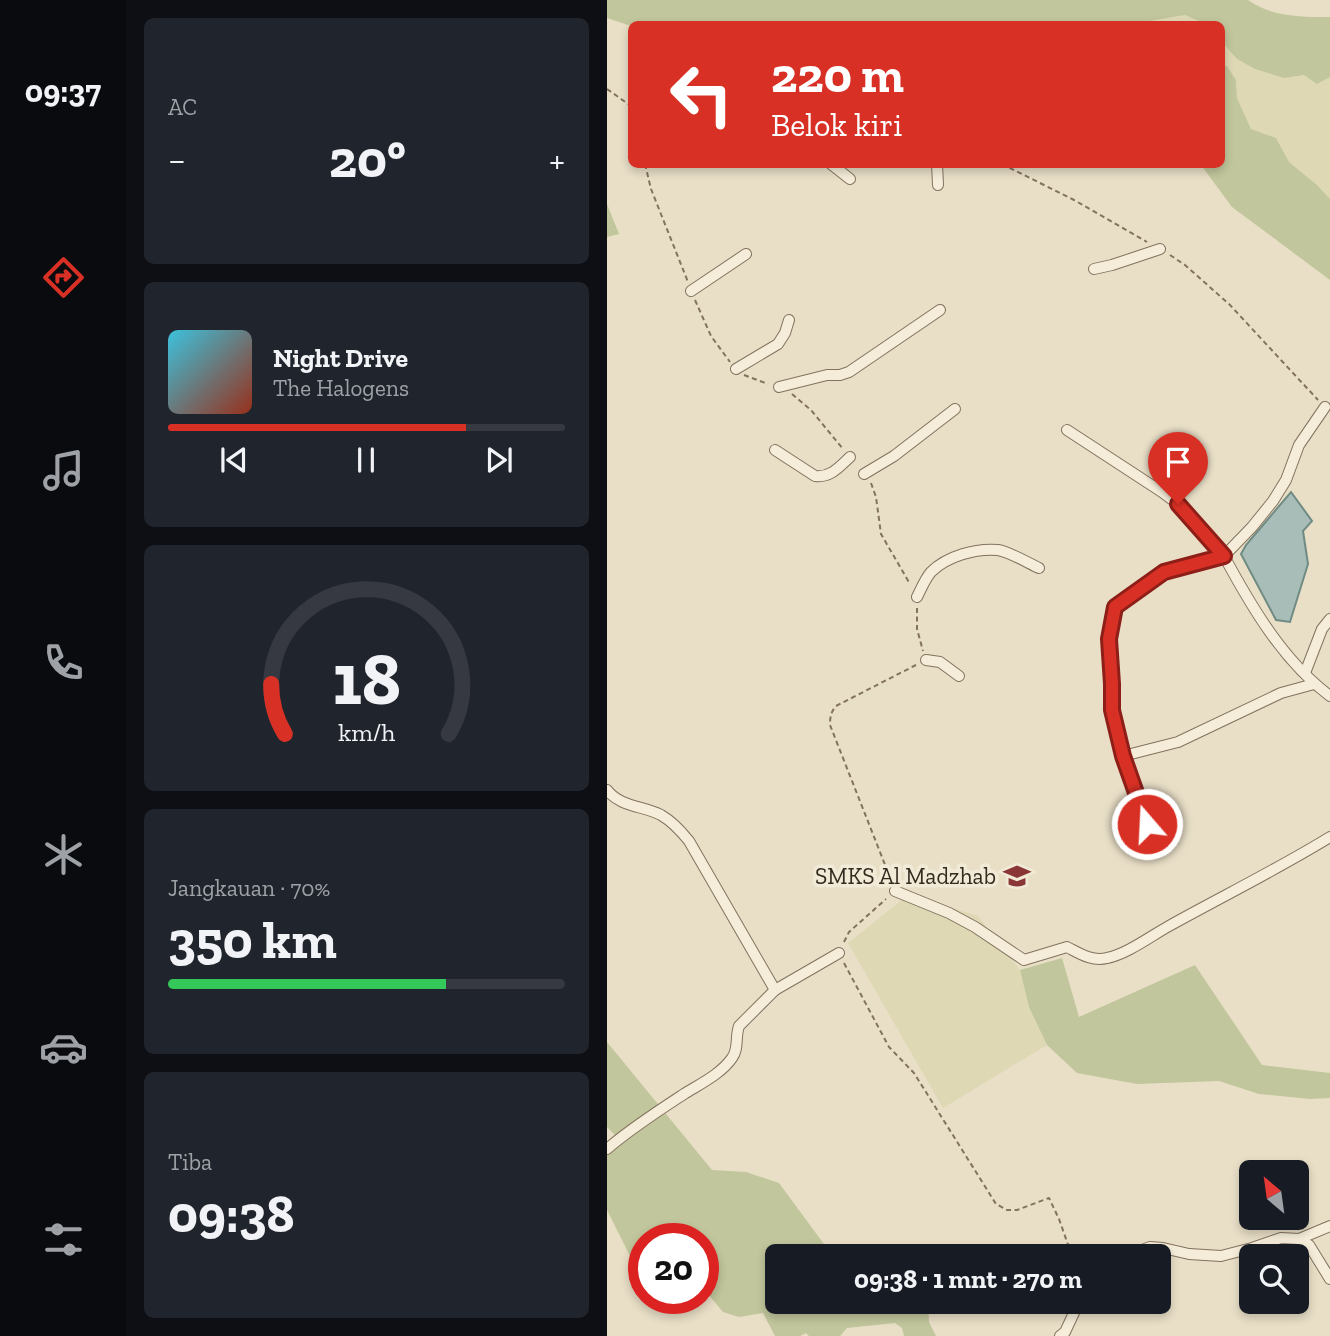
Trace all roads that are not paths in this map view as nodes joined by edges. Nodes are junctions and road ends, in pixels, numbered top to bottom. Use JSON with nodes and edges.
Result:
{"nodes":[{"id":1,"x":836,"y":168,"type":"edge"},
{"id":2,"x":937,"y":168,"type":"edge"},
{"id":3,"x":850,"y":179,"type":"dead end"},
{"id":4,"x":938,"y":185,"type":"dead end"},
{"id":5,"x":1160,"y":249,"type":"road end"},
{"id":6,"x":746,"y":254,"type":"dead end"},
{"id":7,"x":1093,"y":269,"type":"dead end"},
{"id":8,"x":691,"y":290,"type":"road end"},
{"id":9,"x":940,"y":310,"type":"dead end"},
{"id":10,"x":790,"y":320,"type":"dead end"},
{"id":11,"x":736,"y":369,"type":"road end"},
{"id":12,"x":779,"y":387,"type":"road end"},
{"id":13,"x":1325,"y":407,"type":"road end"},
{"id":14,"x":955,"y":409,"type":"dead end"},
{"id":15,"x":1067,"y":430,"type":"dead end"},
{"id":16,"x":775,"y":450,"type":"dead end"},
{"id":17,"x":850,"y":457,"type":"road end"},
{"id":18,"x":864,"y":474,"type":"road end"},
{"id":19,"x":1224,"y":556,"type":"junction"},
{"id":20,"x":1039,"y":568,"type":"dead end"},
{"id":21,"x":917,"y":597,"type":"road end"},
{"id":22,"x":1330,"y":619,"type":"edge"},
{"id":23,"x":925,"y":660,"type":"road end"},
{"id":24,"x":1305,"y":674,"type":"junction"},
{"id":25,"x":959,"y":676,"type":"dead end"},
{"id":26,"x":1314,"y":684,"type":"junction"},
{"id":27,"x":1330,"y":696,"type":"edge"},
{"id":28,"x":1123,"y":756,"type":"junction"},
{"id":29,"x":607,"y":790,"type":"edge"},
{"id":30,"x":1147,"y":824,"type":"dead end"},
{"id":31,"x":1330,"y":837,"type":"edge"},
{"id":32,"x":895,"y":891,"type":"road end"},
{"id":33,"x":839,"y":953,"type":"road end"},
{"id":34,"x":775,"y":990,"type":"junction"},
{"id":35,"x":607,"y":1149,"type":"edge"},
{"id":36,"x":1330,"y":1226,"type":"edge"},
{"id":37,"x":1299,"y":1239,"type":"junction"},
{"id":38,"x":1171,"y":1250,"type":"edge"},
{"id":39,"x":1330,"y":1279,"type":"edge"},
{"id":40,"x":1073,"y":1314,"type":"edge"},
{"id":41,"x":1060,"y":1336,"type":"edge"}],
"edges":[{"from":1,"to":3,"type":"street"},
{"from":2,"to":4,"type":"street"},
{"from":5,"to":7,"type":"street"},
{"from":6,"to":8,"type":"street"},
{"from":9,"to":12,"type":"street"},
{"from":10,"to":11,"type":"street"},
{"from":13,"to":19,"type":"street"},
{"from":14,"to":18,"type":"street"},
{"from":15,"to":19,"type":"street"},
{"from":16,"to":17,"type":"street"},
{"from":19,"to":24,"type":"street"},
{"from":19,"to":28,"type":"street"},
{"from":20,"to":21,"type":"street"},
{"from":22,"to":24,"type":"street"},
{"from":23,"to":25,"type":"street"},
{"from":24,"to":26,"type":"street"},
{"from":26,"to":27,"type":"street"},
{"from":26,"to":28,"type":"street"},
{"from":28,"to":30,"type":"street"},
{"from":29,"to":34,"type":"street"},
{"from":31,"to":32,"type":"street"},
{"from":33,"to":34,"type":"street"},
{"from":34,"to":35,"type":"street"},
{"from":36,"to":37,"type":"street"},
{"from":37,"to":38,"type":"street"},
{"from":37,"to":39,"type":"street"},
{"from":40,"to":41,"type":"street"}]}
